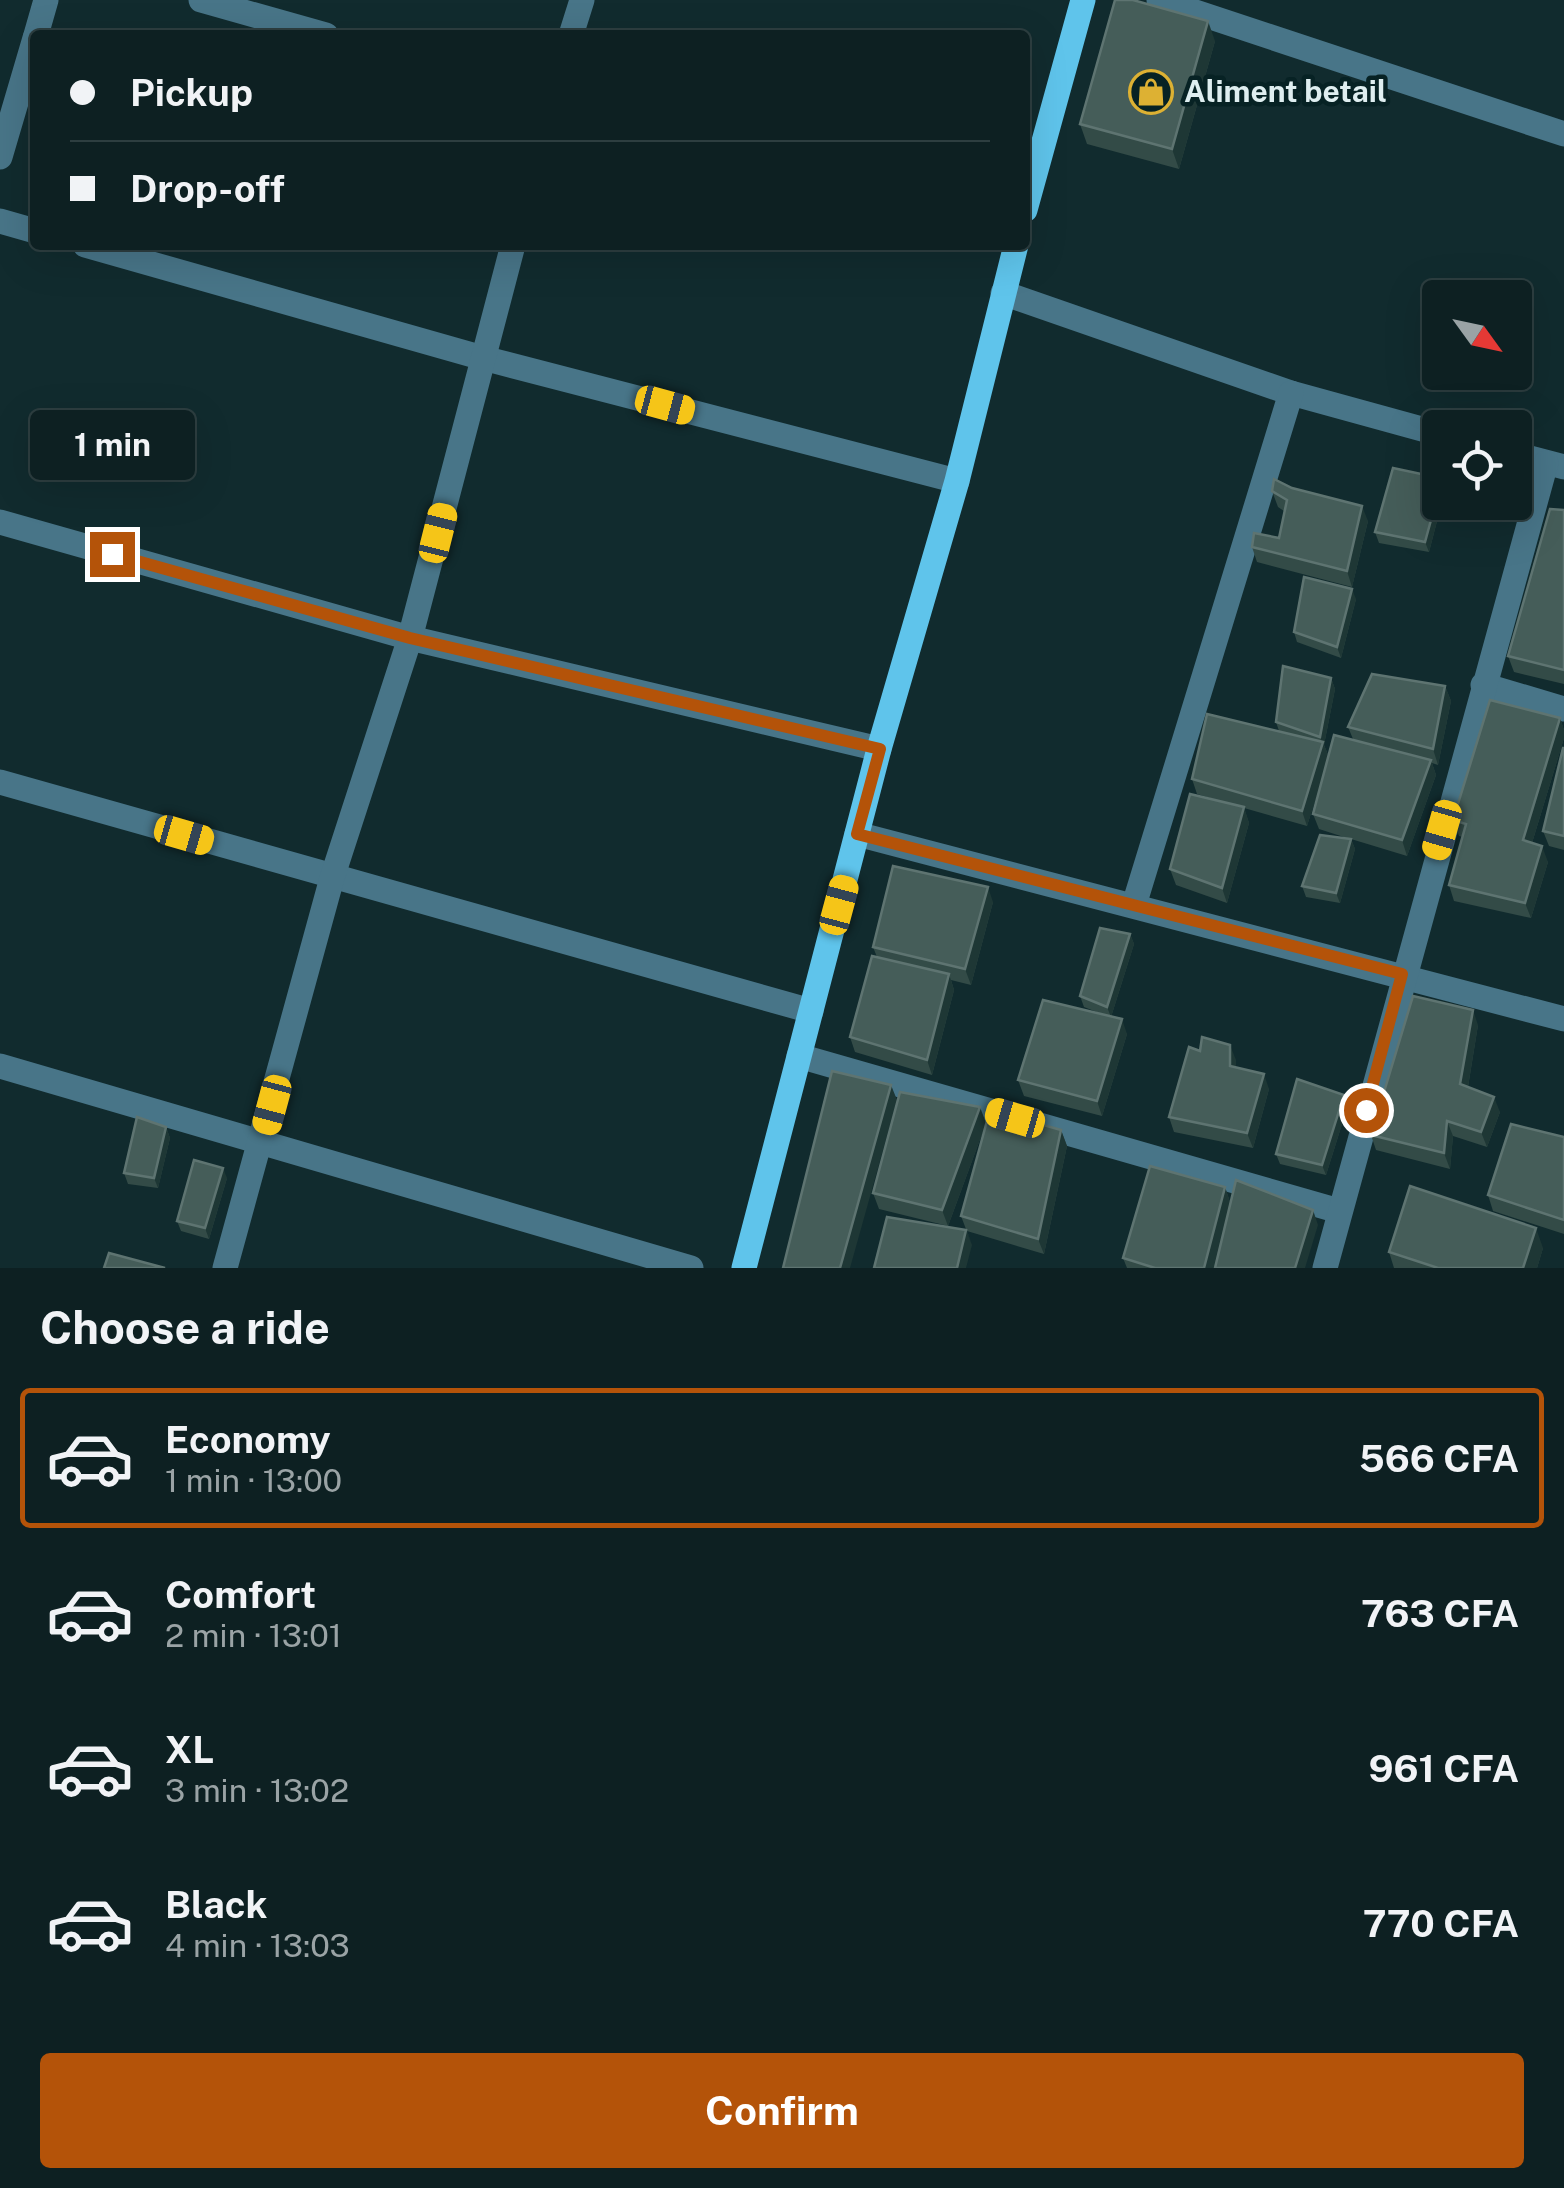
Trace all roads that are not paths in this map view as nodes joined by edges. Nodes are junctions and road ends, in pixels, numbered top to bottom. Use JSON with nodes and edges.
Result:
{"nodes":[{"id":1,"x":46,"y":0,"type":"edge"},
{"id":2,"x":200,"y":0,"type":"edge"},
{"id":3,"x":582,"y":0,"type":"edge"},
{"id":4,"x":1082,"y":0,"type":"edge"},
{"id":5,"x":1158,"y":0,"type":"edge"},
{"id":6,"x":38,"y":30,"type":"edge"},
{"id":7,"x":308,"y":30,"type":"edge"},
{"id":8,"x":573,"y":30,"type":"edge"},
{"id":9,"x":30,"y":57,"type":"edge"},
{"id":10,"x":1564,"y":134,"type":"edge"},
{"id":11,"x":0,"y":156,"type":"edge"},
{"id":12,"x":1030,"y":192,"type":"edge"},
{"id":13,"x":0,"y":221,"type":"edge"},
{"id":14,"x":30,"y":230,"type":"edge"},
{"id":15,"x":103,"y":250,"type":"edge"},
{"id":16,"x":511,"y":250,"type":"edge"},
{"id":17,"x":1015,"y":250,"type":"edge"},
{"id":18,"x":1003,"y":293,"type":"junction"},
{"id":19,"x":483,"y":358,"type":"junction"},
{"id":20,"x":1290,"y":393,"type":"junction"},
{"id":21,"x":1422,"y":429,"type":"edge"},
{"id":22,"x":1555,"y":465,"type":"edge"},
{"id":23,"x":957,"y":481,"type":"junction"},
{"id":24,"x":0,"y":522,"type":"edge"},
{"id":25,"x":410,"y":638,"type":"junction"},
{"id":26,"x":1483,"y":685,"type":"junction"},
{"id":27,"x":1564,"y":709,"type":"edge"},
{"id":28,"x":880,"y":749,"type":"junction"},
{"id":29,"x":0,"y":782,"type":"edge"},
{"id":30,"x":857,"y":834,"type":"junction"},
{"id":31,"x":332,"y":878,"type":"junction"},
{"id":32,"x":1134,"y":905,"type":"junction"},
{"id":33,"x":1402,"y":974,"type":"junction"},
{"id":34,"x":811,"y":1011,"type":"junction"},
{"id":35,"x":1564,"y":1019,"type":"edge"},
{"id":36,"x":799,"y":1056,"type":"junction"},
{"id":37,"x":0,"y":1066,"type":"edge"},
{"id":38,"x":262,"y":1143,"type":"junction"},
{"id":39,"x":1339,"y":1211,"type":"junction"},
{"id":40,"x":225,"y":1268,"type":"edge"},
{"id":41,"x":691,"y":1268,"type":"edge"},
{"id":42,"x":744,"y":1268,"type":"edge"},
{"id":43,"x":1325,"y":1268,"type":"edge"}],
"edges":[{"from":1,"to":6,"type":"street"},
{"from":2,"to":7,"type":"street"},
{"from":3,"to":8,"type":"street"},
{"from":4,"to":12,"type":"main road"},
{"from":5,"to":10,"type":"street"},
{"from":9,"to":11,"type":"street"},
{"from":13,"to":14,"type":"street"},
{"from":15,"to":19,"type":"street"},
{"from":16,"to":19,"type":"street"},
{"from":17,"to":18,"type":"main road"},
{"from":18,"to":20,"type":"street"},
{"from":18,"to":23,"type":"main road"},
{"from":19,"to":23,"type":"street"},
{"from":19,"to":25,"type":"street"},
{"from":20,"to":21,"type":"street"},
{"from":20,"to":32,"type":"street"},
{"from":22,"to":26,"type":"street"},
{"from":23,"to":28,"type":"main road"},
{"from":24,"to":25,"type":"street"},
{"from":25,"to":28,"type":"street"},
{"from":25,"to":31,"type":"street"},
{"from":26,"to":27,"type":"street"},
{"from":26,"to":33,"type":"street"},
{"from":28,"to":30,"type":"main road"},
{"from":29,"to":31,"type":"street"},
{"from":30,"to":32,"type":"street"},
{"from":30,"to":34,"type":"main road"},
{"from":31,"to":34,"type":"street"},
{"from":31,"to":38,"type":"street"},
{"from":32,"to":33,"type":"street"},
{"from":33,"to":35,"type":"street"},
{"from":33,"to":39,"type":"street"},
{"from":34,"to":36,"type":"main road"},
{"from":36,"to":39,"type":"street"},
{"from":36,"to":42,"type":"main road"},
{"from":37,"to":38,"type":"street"},
{"from":38,"to":40,"type":"street"},
{"from":38,"to":41,"type":"street"},
{"from":39,"to":43,"type":"street"}]}
